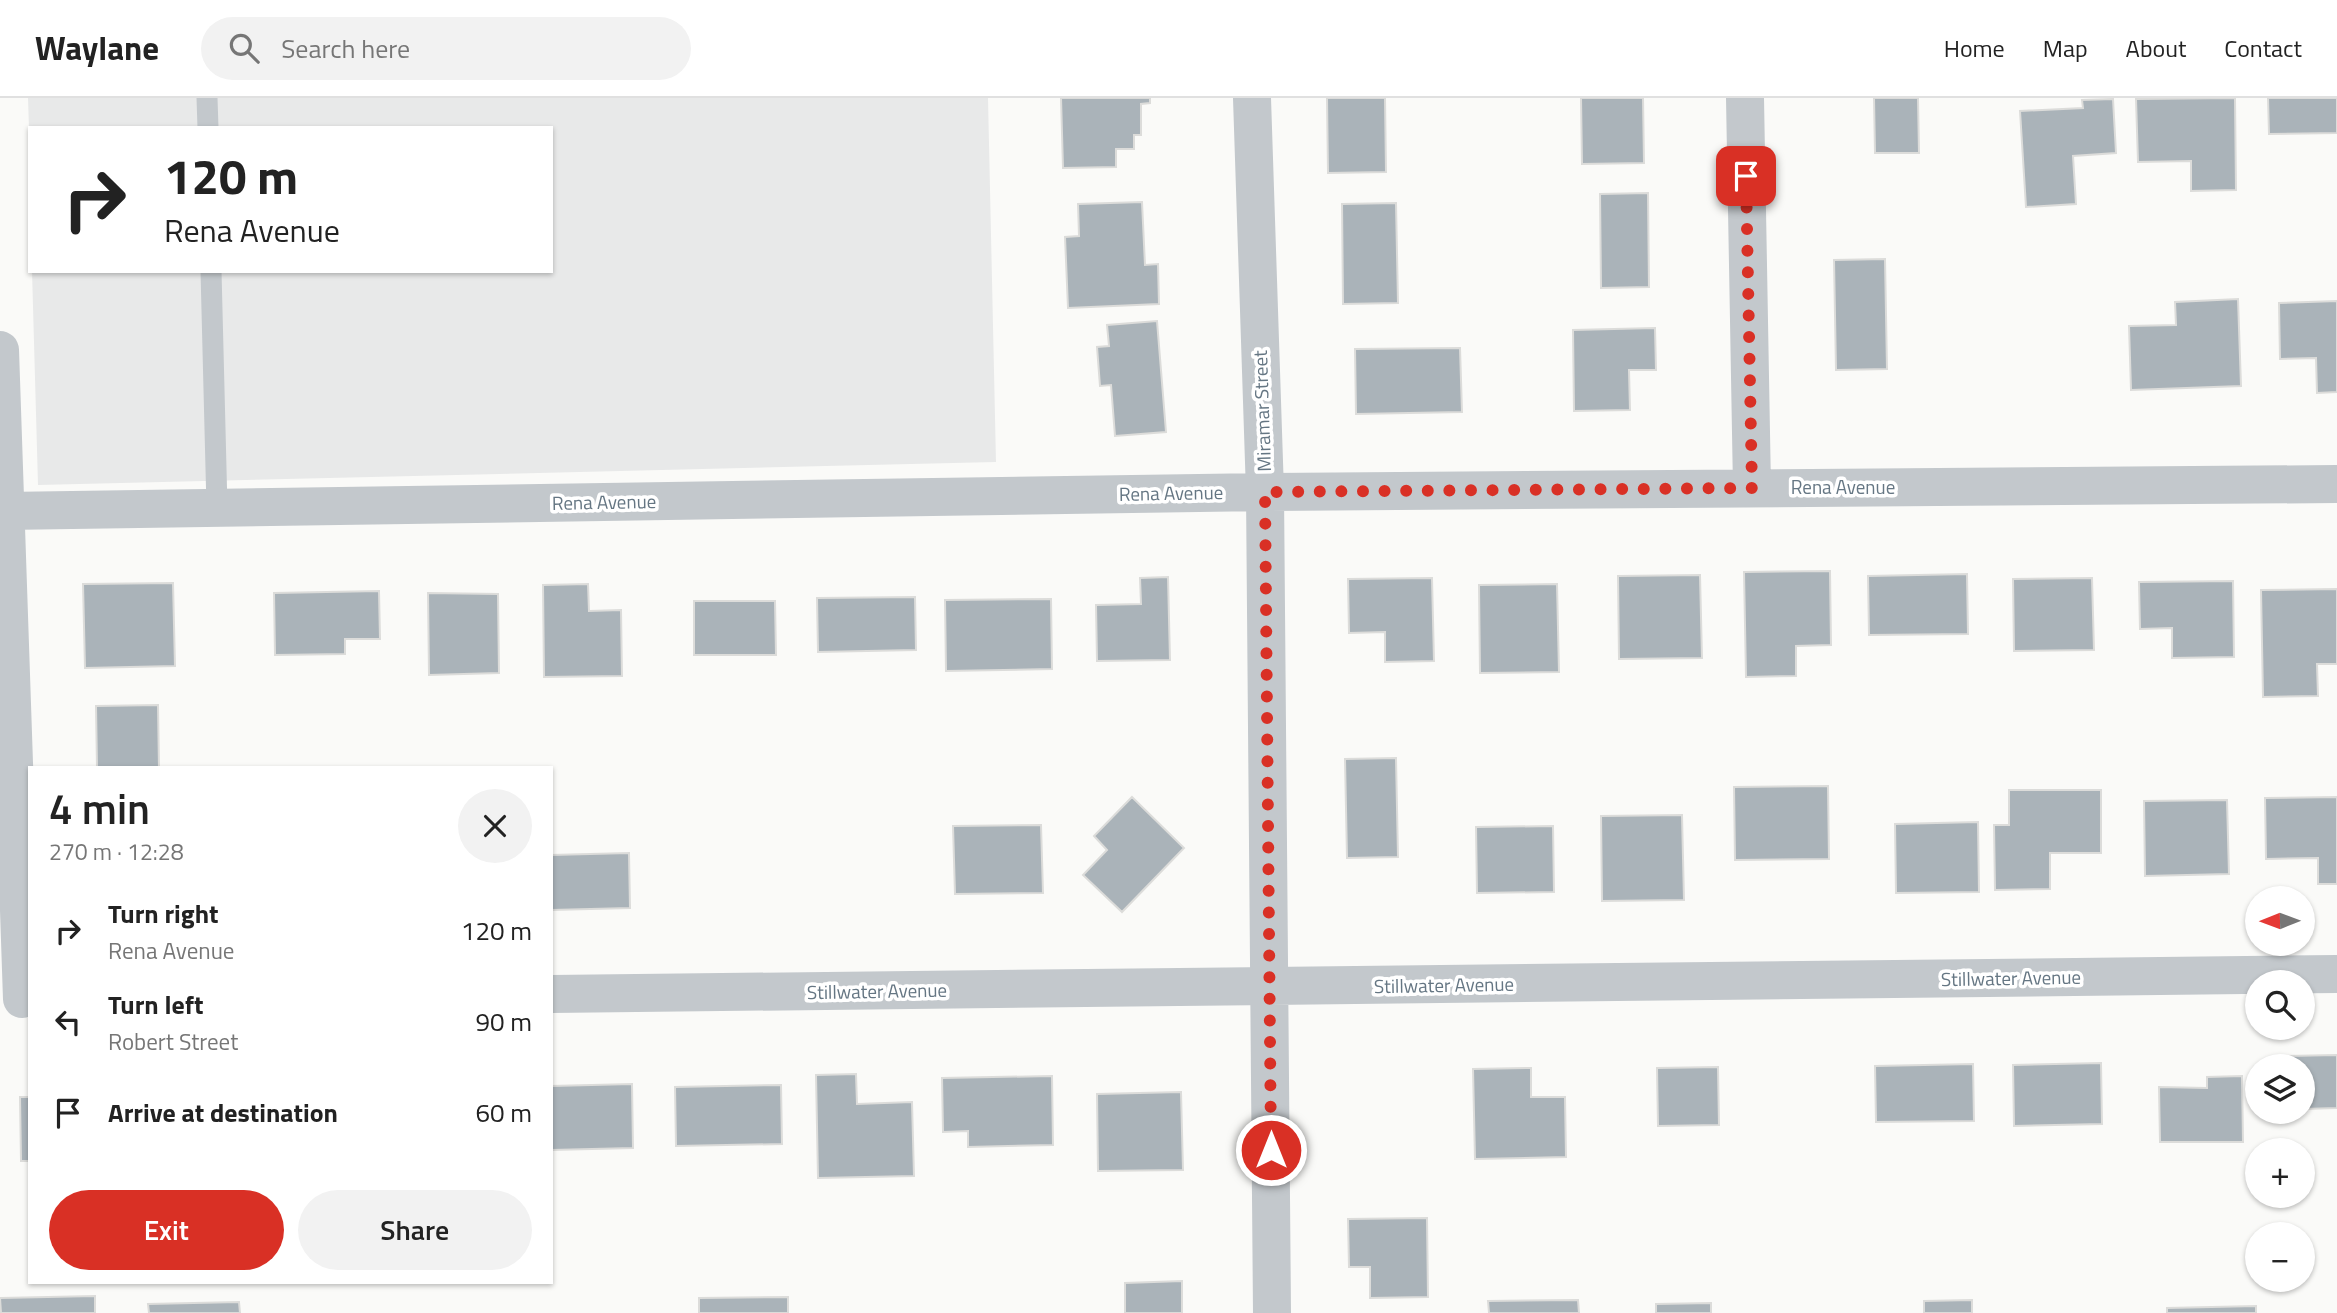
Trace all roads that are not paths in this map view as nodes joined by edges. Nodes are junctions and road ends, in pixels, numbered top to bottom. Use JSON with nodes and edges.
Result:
{"nodes":[{"id":1,"x":207,"y":98,"type":"edge"},
{"id":2,"x":1252,"y":98,"type":"edge"},
{"id":3,"x":1745,"y":98,"type":"edge"},
{"id":4,"x":208,"y":126,"type":"edge"},
{"id":5,"x":211,"y":273,"type":"edge"},
{"id":6,"x":0,"y":350,"type":"edge"},
{"id":7,"x":2337,"y":484,"type":"edge"},
{"id":8,"x":1752,"y":488,"type":"junction"},
{"id":9,"x":1265,"y":492,"type":"junction"},
{"id":10,"x":217,"y":508,"type":"junction"},
{"id":11,"x":5,"y":511,"type":"junction"},
{"id":12,"x":2337,"y":974,"type":"edge"},
{"id":13,"x":1271,"y":987,"type":"junction"},
{"id":14,"x":553,"y":994,"type":"edge"},
{"id":15,"x":17,"y":999,"type":"edge"},
{"id":16,"x":1272,"y":1313,"type":"edge"}],
"edges":[{"from":1,"to":4,"type":"lane"},
{"from":2,"to":9,"type":"street","name":"Miramar Street"},
{"from":3,"to":8,"type":"street"},
{"from":5,"to":10,"type":"lane"},
{"from":6,"to":11,"type":"street"},
{"from":7,"to":8,"type":"street","name":"Rena Avenue"},
{"from":8,"to":9,"type":"street","name":"Rena Avenue"},
{"from":9,"to":10,"type":"street","name":"Rena Avenue"},
{"from":9,"to":13,"type":"street","name":"Miramar Street"},
{"from":10,"to":11,"type":"street","name":"Rena Avenue"},
{"from":11,"to":15,"type":"street"},
{"from":12,"to":13,"type":"street","name":"Stillwater Avenue"},
{"from":13,"to":14,"type":"street","name":"Stillwater Avenue"},
{"from":13,"to":16,"type":"street","name":"Miramar Street"}]}
